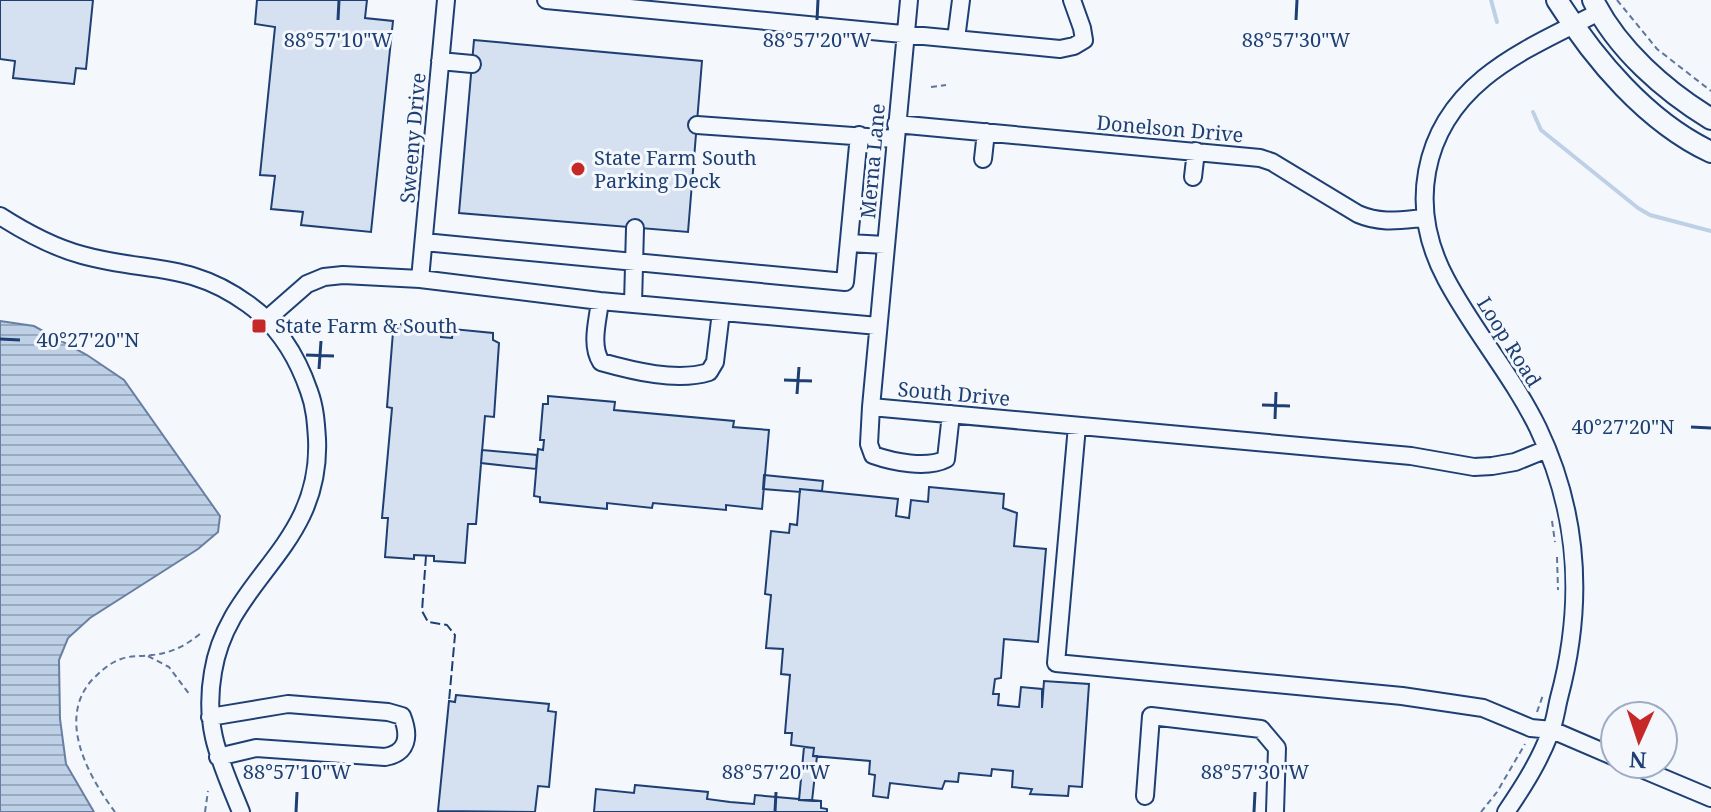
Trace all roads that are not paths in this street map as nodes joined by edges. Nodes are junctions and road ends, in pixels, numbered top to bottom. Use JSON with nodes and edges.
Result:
{"nodes":[{"id":1,"x":446,"y":0,"type":"edge"},
{"id":2,"x":546,"y":0,"type":"edge"},
{"id":3,"x":909,"y":0,"type":"edge"},
{"id":4,"x":961,"y":0,"type":"edge"},
{"id":5,"x":1072,"y":0,"type":"edge"},
{"id":6,"x":1557,"y":0,"type":"edge"},
{"id":7,"x":1596,"y":6,"type":"edge"},
{"id":8,"x":1573,"y":26,"type":"junction"},
{"id":9,"x":904,"y":34,"type":"junction"},
{"id":10,"x":956,"y":39,"type":"junction"},
{"id":11,"x":440,"y":61,"type":"junction"},
{"id":12,"x":472,"y":64,"type":"dead end"},
{"id":13,"x":1711,"y":119,"type":"edge"},
{"id":14,"x":697,"y":125,"type":"dead end"},
{"id":15,"x":896,"y":132,"type":"junction"},
{"id":16,"x":986,"y":132,"type":"junction"},
{"id":17,"x":859,"y":135,"type":"junction"},
{"id":18,"x":1196,"y":151,"type":"junction"},
{"id":19,"x":1711,"y":152,"type":"edge"},
{"id":20,"x":983,"y":159,"type":"dead end"},
{"id":21,"x":1193,"y":177,"type":"dead end"},
{"id":22,"x":0,"y":216,"type":"edge"},
{"id":23,"x":1424,"y":218,"type":"junction"},
{"id":24,"x":640,"y":228,"type":"dead end"},
{"id":25,"x":424,"y":242,"type":"junction"},
{"id":26,"x":849,"y":243,"type":"junction"},
{"id":27,"x":885,"y":245,"type":"junction"},
{"id":28,"x":636,"y":262,"type":"junction"},
{"id":29,"x":420,"y":279,"type":"junction"},
{"id":30,"x":600,"y":301,"type":"junction"},
{"id":31,"x":633,"y":304,"type":"junction"},
{"id":32,"x":721,"y":312,"type":"junction"},
{"id":33,"x":267,"y":319,"type":"junction"},
{"id":34,"x":878,"y":326,"type":"junction"},
{"id":35,"x":871,"y":407,"type":"junction"},
{"id":36,"x":951,"y":414,"type":"junction"},
{"id":37,"x":1077,"y":426,"type":"junction"},
{"id":38,"x":1547,"y":449,"type":"junction"},
{"id":39,"x":210,"y":717,"type":"junction"},
{"id":40,"x":1552,"y":730,"type":"junction"},
{"id":41,"x":1599,"y":750,"type":"edge"},
{"id":42,"x":218,"y":757,"type":"junction"},
{"id":43,"x":1668,"y":780,"type":"edge"},
{"id":44,"x":1145,"y":796,"type":"dead end"},
{"id":45,"x":1711,"y":798,"type":"edge"},
{"id":46,"x":241,"y":812,"type":"edge"},
{"id":47,"x":1275,"y":812,"type":"edge"},
{"id":48,"x":1506,"y":812,"type":"edge"}],
"edges":[{"from":1,"to":11,"type":"street","name":"Sweeny Drive"},
{"from":2,"to":9,"type":"street"},
{"from":3,"to":9,"type":"street","name":"Merna Lane"},
{"from":4,"to":10,"type":"street"},
{"from":5,"to":10,"type":"street"},
{"from":6,"to":8,"type":"main road"},
{"from":7,"to":8,"type":"street","name":"Loop Road"},
{"from":7,"to":13,"type":"main road"},
{"from":8,"to":19,"type":"main road"},
{"from":8,"to":23,"type":"street","name":"Loop Road"},
{"from":9,"to":10,"type":"street"},
{"from":9,"to":15,"type":"street","name":"Merna Lane"},
{"from":11,"to":12,"type":"street"},
{"from":11,"to":25,"type":"street","name":"Sweeny Drive"},
{"from":14,"to":17,"type":"street","name":"Donelson Drive"},
{"from":15,"to":16,"type":"street","name":"Donelson Drive"},
{"from":15,"to":17,"type":"street","name":"Donelson Drive"},
{"from":15,"to":27,"type":"street","name":"Merna Lane"},
{"from":16,"to":18,"type":"street","name":"Donelson Drive"},
{"from":16,"to":20,"type":"street"},
{"from":17,"to":26,"type":"street"},
{"from":18,"to":21,"type":"street"},
{"from":18,"to":23,"type":"street","name":"Donelson Drive"},
{"from":22,"to":33,"type":"street"},
{"from":23,"to":38,"type":"street","name":"Loop Road"},
{"from":24,"to":28,"type":"street"},
{"from":25,"to":28,"type":"street"},
{"from":25,"to":29,"type":"street","name":"Sweeny Drive"},
{"from":26,"to":27,"type":"street"},
{"from":26,"to":28,"type":"street"},
{"from":27,"to":34,"type":"street","name":"Merna Lane"},
{"from":28,"to":31,"type":"street"},
{"from":29,"to":30,"type":"street"},
{"from":29,"to":33,"type":"street"},
{"from":30,"to":31,"type":"street"},
{"from":30,"to":32,"type":"street"},
{"from":31,"to":32,"type":"street"},
{"from":32,"to":34,"type":"street"},
{"from":33,"to":39,"type":"street"},
{"from":34,"to":35,"type":"street","name":"South Drive"},
{"from":35,"to":36,"type":"street","name":"South Drive"},
{"from":35,"to":36,"type":"street"},
{"from":36,"to":37,"type":"street","name":"South Drive"},
{"from":37,"to":38,"type":"street","name":"South Drive"},
{"from":37,"to":40,"type":"street"},
{"from":38,"to":40,"type":"street","name":"Loop Road"},
{"from":39,"to":42,"type":"street"},
{"from":39,"to":42,"type":"street"},
{"from":40,"to":41,"type":"street"},
{"from":40,"to":48,"type":"street","name":"Loop Road"},
{"from":42,"to":46,"type":"street"},
{"from":43,"to":45,"type":"street"},
{"from":44,"to":47,"type":"street"}]}
